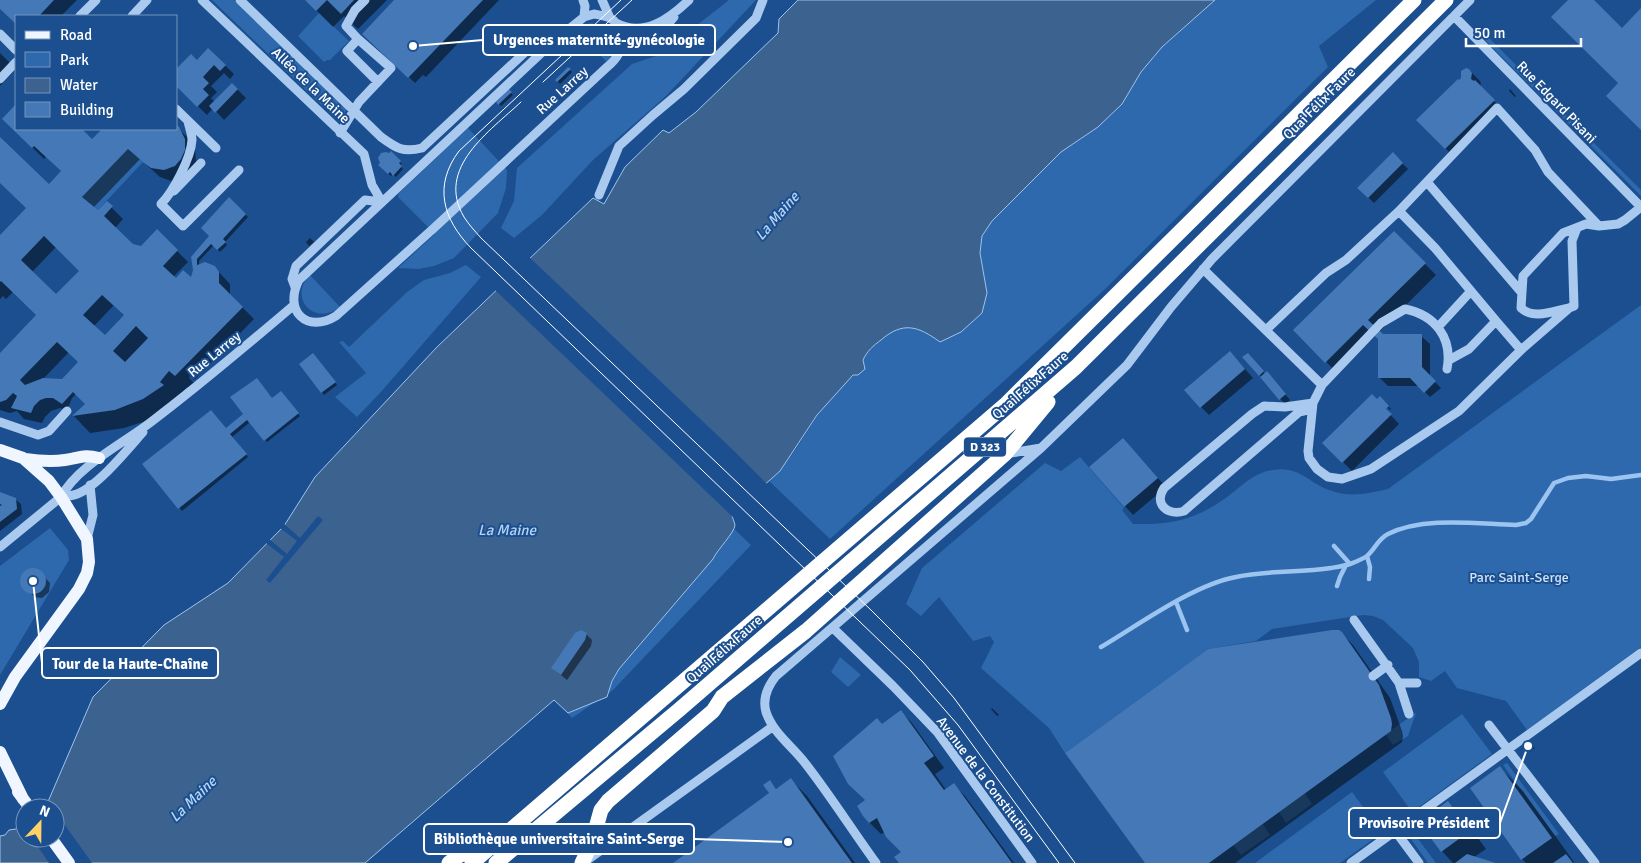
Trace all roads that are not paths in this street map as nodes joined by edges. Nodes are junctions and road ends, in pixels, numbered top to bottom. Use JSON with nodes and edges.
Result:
{"nodes":[{"id":1,"x":96,"y":0,"type":"edge"},
{"id":2,"x":147,"y":0,"type":"edge"},
{"id":3,"x":202,"y":0,"type":"edge"},
{"id":4,"x":240,"y":0,"type":"edge"},
{"id":5,"x":365,"y":0,"type":"edge"},
{"id":6,"x":594,"y":0,"type":"edge"},
{"id":7,"x":602,"y":0,"type":"edge"},
{"id":8,"x":763,"y":0,"type":"edge"},
{"id":9,"x":1414,"y":0,"type":"edge"},
{"id":10,"x":1446,"y":0,"type":"edge"},
{"id":11,"x":1470,"y":0,"type":"edge"},
{"id":12,"x":687,"y":2,"type":"edge"},
{"id":13,"x":584,"y":3,"type":"edge"},
{"id":14,"x":81,"y":15,"type":"edge"},
{"id":15,"x":133,"y":15,"type":"edge"},
{"id":16,"x":1454,"y":16,"type":"junction"},
{"id":17,"x":584,"y":17,"type":"junction"},
{"id":18,"x":613,"y":21,"type":"junction"},
{"id":19,"x":0,"y":34,"type":"edge"},
{"id":20,"x":358,"y":39,"type":"junction"},
{"id":21,"x":553,"y":42,"type":"junction"},
{"id":22,"x":15,"y":49,"type":"edge"},
{"id":23,"x":620,"y":52,"type":"junction"},
{"id":24,"x":15,"y":63,"type":"edge"},
{"id":25,"x":0,"y":79,"type":"edge"},
{"id":26,"x":378,"y":82,"type":"junction"},
{"id":27,"x":354,"y":110,"type":"junction"},
{"id":28,"x":178,"y":111,"type":"edge"},
{"id":29,"x":188,"y":120,"type":"junction"},
{"id":30,"x":340,"y":133,"type":"junction"},
{"id":31,"x":216,"y":148,"type":"dead end"},
{"id":32,"x":202,"y":163,"type":"dead end"},
{"id":33,"x":239,"y":170,"type":"dead end"},
{"id":34,"x":1427,"y":182,"type":"junction"},
{"id":35,"x":599,"y":195,"type":"dead end"},
{"id":36,"x":167,"y":198,"type":"junction"},
{"id":37,"x":382,"y":202,"type":"junction"},
{"id":38,"x":1641,"y":207,"type":"edge"},
{"id":39,"x":1399,"y":211,"type":"junction"},
{"id":40,"x":1599,"y":226,"type":"junction"},
{"id":41,"x":1577,"y":228,"type":"junction"},
{"id":42,"x":1204,"y":269,"type":"junction"},
{"id":43,"x":1471,"y":291,"type":"junction"},
{"id":44,"x":1522,"y":293,"type":"junction"},
{"id":45,"x":294,"y":306,"type":"junction"},
{"id":46,"x":1569,"y":308,"type":"junction"},
{"id":47,"x":1496,"y":321,"type":"junction"},
{"id":48,"x":1438,"y":327,"type":"junction"},
{"id":49,"x":1267,"y":329,"type":"junction"},
{"id":50,"x":1521,"y":350,"type":"junction"},
{"id":51,"x":1076,"y":367,"type":"junction"},
{"id":52,"x":1322,"y":385,"type":"junction"},
{"id":53,"x":1312,"y":406,"type":"junction"},
{"id":54,"x":67,"y":411,"type":"dead end"},
{"id":55,"x":0,"y":422,"type":"edge"},
{"id":56,"x":151,"y":422,"type":"junction"},
{"id":57,"x":1041,"y":448,"type":"junction"},
{"id":58,"x":0,"y":450,"type":"edge"},
{"id":59,"x":1005,"y":454,"type":"junction"},
{"id":60,"x":23,"y":458,"type":"junction"},
{"id":61,"x":99,"y":458,"type":"junction"},
{"id":62,"x":90,"y":485,"type":"junction"},
{"id":63,"x":61,"y":496,"type":"junction"},
{"id":64,"x":87,"y":539,"type":"junction"},
{"id":65,"x":0,"y":547,"type":"edge"},
{"id":66,"x":1354,"y":620,"type":"dead end"},
{"id":67,"x":833,"y":628,"type":"junction"},
{"id":68,"x":1641,"y":653,"type":"edge"},
{"id":69,"x":1388,"y":666,"type":"junction"},
{"id":70,"x":1373,"y":676,"type":"dead end"},
{"id":71,"x":1399,"y":683,"type":"junction"},
{"id":72,"x":1417,"y":683,"type":"dead end"},
{"id":73,"x":722,"y":697,"type":"junction"},
{"id":74,"x":0,"y":704,"type":"edge"},
{"id":75,"x":680,"y":708,"type":"junction"},
{"id":76,"x":1409,"y":714,"type":"dead end"},
{"id":77,"x":1488,"y":725,"type":"dead end"},
{"id":78,"x":772,"y":727,"type":"junction"},
{"id":79,"x":1506,"y":749,"type":"junction"},
{"id":80,"x":0,"y":752,"type":"edge"},
{"id":81,"x":0,"y":771,"type":"edge"},
{"id":82,"x":22,"y":798,"type":"edge"},
{"id":83,"x":24,"y":798,"type":"edge"},
{"id":84,"x":1399,"y":836,"type":"dead end"},
{"id":85,"x":58,"y":848,"type":"edge"},
{"id":86,"x":488,"y":850,"type":"junction"},
{"id":87,"x":69,"y":863,"type":"edge"},
{"id":88,"x":449,"y":863,"type":"edge"},
{"id":89,"x":472,"y":863,"type":"edge"},
{"id":90,"x":496,"y":863,"type":"edge"},
{"id":91,"x":582,"y":863,"type":"edge"},
{"id":92,"x":876,"y":863,"type":"edge"},
{"id":93,"x":1032,"y":863,"type":"edge"},
{"id":94,"x":1351,"y":863,"type":"edge"},
{"id":95,"x":1419,"y":863,"type":"edge"},
{"id":96,"x":1595,"y":863,"type":"edge"}],
"edges":[{"from":1,"to":14,"type":"street"},
{"from":2,"to":15,"type":"street"},
{"from":3,"to":30,"type":"street","name":"Allée de la Maine"},
{"from":4,"to":27,"type":"street","name":"Allée de la Maine"},
{"from":5,"to":20,"type":"street"},
{"from":6,"to":13,"type":"street"},
{"from":7,"to":18,"type":"street"},
{"from":8,"to":35,"type":"street"},
{"from":9,"to":86,"type":"highway","name":"Quai Félix Faure","number":"D 323"},
{"from":10,"to":51,"type":"highway","name":"Quai Félix Faure","number":"D 323"},
{"from":11,"to":16,"type":"street"},
{"from":12,"to":18,"type":"street"},
{"from":12,"to":23,"type":"street","name":"Rue Larrey"},
{"from":13,"to":17,"type":"street"},
{"from":16,"to":38,"type":"street","name":"Rue Edgard Pisani"},
{"from":16,"to":42,"type":"street"},
{"from":17,"to":18,"type":"street"},
{"from":17,"to":21,"type":"street"},
{"from":18,"to":23,"type":"street"},
{"from":19,"to":22,"type":"street"},
{"from":20,"to":26,"type":"street"},
{"from":20,"to":26,"type":"street"},
{"from":21,"to":27,"type":"street","name":"Allée de la Maine"},
{"from":21,"to":37,"type":"street"},
{"from":23,"to":45,"type":"street","name":"Rue Larrey"},
{"from":24,"to":25,"type":"street"},
{"from":26,"to":27,"type":"street"},
{"from":27,"to":30,"type":"street"},
{"from":28,"to":29,"type":"street"},
{"from":29,"to":31,"type":"street"},
{"from":29,"to":36,"type":"street"},
{"from":30,"to":37,"type":"street","name":"Allée de la Maine"},
{"from":32,"to":36,"type":"street"},
{"from":33,"to":36,"type":"street"},
{"from":34,"to":39,"type":"street"},
{"from":34,"to":40,"type":"street"},
{"from":34,"to":44,"type":"street"},
{"from":37,"to":45,"type":"street"},
{"from":38,"to":40,"type":"street"},
{"from":39,"to":43,"type":"street"},
{"from":39,"to":49,"type":"street"},
{"from":40,"to":41,"type":"street"},
{"from":41,"to":44,"type":"street"},
{"from":41,"to":46,"type":"street"},
{"from":42,"to":49,"type":"street"},
{"from":42,"to":57,"type":"street"},
{"from":43,"to":47,"type":"street"},
{"from":43,"to":48,"type":"street"},
{"from":44,"to":46,"type":"street"},
{"from":45,"to":56,"type":"street","name":"Rue Larrey"},
{"from":46,"to":50,"type":"street"},
{"from":47,"to":48,"type":"street"},
{"from":47,"to":50,"type":"street"},
{"from":48,"to":52,"type":"street"},
{"from":49,"to":52,"type":"street"},
{"from":50,"to":53,"type":"street"},
{"from":51,"to":59,"type":"highway"},
{"from":51,"to":75,"type":"highway","name":"Quai Félix Faure","number":"D 323"},
{"from":52,"to":53,"type":"street"},
{"from":53,"to":53,"type":"street"},
{"from":54,"to":55,"type":"street"},
{"from":56,"to":61,"type":"street","name":"Rue Larrey"},
{"from":56,"to":62,"type":"street","name":"Rue Larrey"},
{"from":57,"to":59,"type":"street"},
{"from":57,"to":67,"type":"street"},
{"from":58,"to":60,"type":"main road"},
{"from":59,"to":73,"type":"highway"},
{"from":60,"to":61,"type":"main road"},
{"from":60,"to":63,"type":"main road"},
{"from":61,"to":63,"type":"street","name":"Rue Larrey"},
{"from":62,"to":63,"type":"street","name":"Rue Larrey"},
{"from":62,"to":64,"type":"street"},
{"from":63,"to":64,"type":"main road"},
{"from":63,"to":65,"type":"street","name":"Rue Larrey"},
{"from":64,"to":74,"type":"main road"},
{"from":66,"to":69,"type":"street"},
{"from":67,"to":78,"type":"street"},
{"from":67,"to":93,"type":"street","name":"Avenue de la Constitution"},
{"from":68,"to":79,"type":"street"},
{"from":69,"to":70,"type":"street"},
{"from":69,"to":71,"type":"street"},
{"from":71,"to":72,"type":"street"},
{"from":71,"to":76,"type":"street"},
{"from":73,"to":75,"type":"highway"},
{"from":73,"to":91,"type":"highway"},
{"from":75,"to":90,"type":"highway","name":"Quai Félix Faure","number":"D 323"},
{"from":77,"to":79,"type":"street"},
{"from":78,"to":91,"type":"street"},
{"from":78,"to":92,"type":"street"},
{"from":79,"to":94,"type":"street"},
{"from":79,"to":96,"type":"street"},
{"from":80,"to":83,"type":"main road"},
{"from":81,"to":82,"type":"main road"},
{"from":84,"to":95,"type":"street"},
{"from":85,"to":87,"type":"main road"},
{"from":86,"to":88,"type":"highway"},
{"from":86,"to":89,"type":"highway","name":"Quai Félix Faure","number":"D 323"}]}
